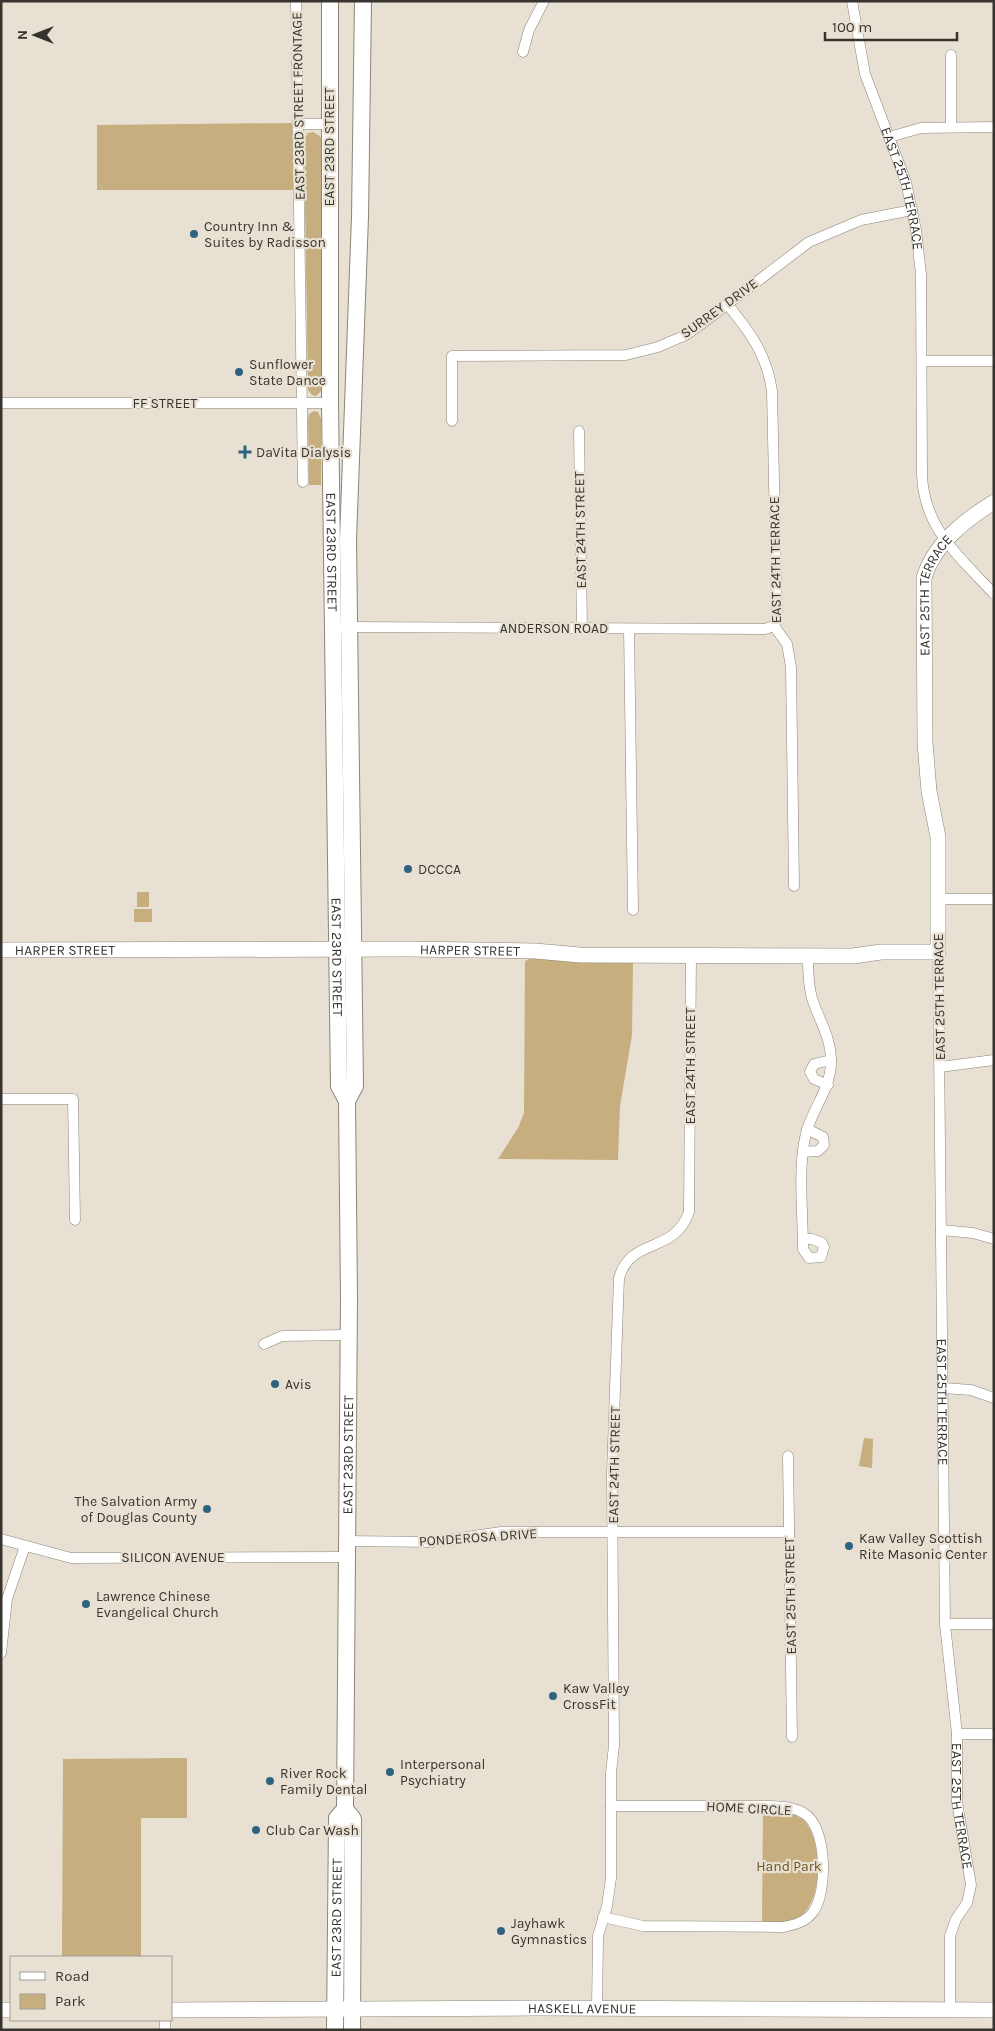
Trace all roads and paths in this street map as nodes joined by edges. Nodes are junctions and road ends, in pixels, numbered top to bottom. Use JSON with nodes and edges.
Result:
{"nodes":[{"id":1,"x":296,"y":1,"type":"edge"},
{"id":2,"x":330,"y":1,"type":"edge"},
{"id":3,"x":363,"y":1,"type":"edge"},
{"id":4,"x":544,"y":1,"type":"edge"},
{"id":5,"x":852,"y":1,"type":"edge"},
{"id":6,"x":523,"y":52,"type":"dead end"},
{"id":7,"x":951,"y":55,"type":"dead end"},
{"id":8,"x":298,"y":124,"type":"junction"},
{"id":9,"x":328,"y":124,"type":"junction"},
{"id":10,"x":951,"y":127,"type":"junction"},
{"id":11,"x":994,"y":127,"type":"edge"},
{"id":12,"x":889,"y":137,"type":"junction"},
{"id":13,"x":912,"y":210,"type":"junction"},
{"id":14,"x":329,"y":267,"type":"junction"},
{"id":15,"x":727,"y":304,"type":"junction"},
{"id":16,"x":922,"y":361,"type":"junction"},
{"id":17,"x":994,"y":361,"type":"edge"},
{"id":18,"x":1,"y":403,"type":"edge"},
{"id":19,"x":303,"y":403,"type":"junction"},
{"id":20,"x":330,"y":403,"type":"junction"},
{"id":21,"x":352,"y":419,"type":"junction"},
{"id":22,"x":452,"y":421,"type":"dead end"},
{"id":23,"x":579,"y":431,"type":"dead end"},
{"id":24,"x":304,"y":482,"type":"dead end"},
{"id":25,"x":994,"y":502,"type":"edge"},
{"id":26,"x":946,"y":541,"type":"junction"},
{"id":27,"x":994,"y":594,"type":"edge"},
{"id":28,"x":774,"y":626,"type":"junction"},
{"id":29,"x":333,"y":627,"type":"junction"},
{"id":30,"x":350,"y":627,"type":"junction"},
{"id":31,"x":582,"y":628,"type":"junction"},
{"id":32,"x":629,"y":629,"type":"junction"},
{"id":33,"x":794,"y":886,"type":"dead end"},
{"id":34,"x":938,"y":899,"type":"junction"},
{"id":35,"x":994,"y":900,"type":"edge"},
{"id":36,"x":633,"y":910,"type":"dead end"},
{"id":37,"x":337,"y":949,"type":"junction"},
{"id":38,"x":354,"y":949,"type":"junction"},
{"id":39,"x":1,"y":950,"type":"edge"},
{"id":40,"x":938,"y":952,"type":"junction"},
{"id":41,"x":691,"y":956,"type":"junction"},
{"id":42,"x":808,"y":956,"type":"junction"},
{"id":43,"x":831,"y":1060,"type":"junction"},
{"id":44,"x":994,"y":1060,"type":"edge"},
{"id":45,"x":940,"y":1067,"type":"junction"},
{"id":46,"x":828,"y":1085,"type":"junction"},
{"id":47,"x":1,"y":1100,"type":"edge"},
{"id":48,"x":348,"y":1101,"type":"junction"},
{"id":49,"x":807,"y":1129,"type":"junction"},
{"id":50,"x":802,"y":1152,"type":"junction"},
{"id":51,"x":74,"y":1220,"type":"dead end"},
{"id":52,"x":941,"y":1230,"type":"junction"},
{"id":53,"x":803,"y":1239,"type":"dead end"},
{"id":54,"x":994,"y":1239,"type":"edge"},
{"id":55,"x":348,"y":1335,"type":"junction"},
{"id":56,"x":264,"y":1344,"type":"dead end"},
{"id":57,"x":943,"y":1388,"type":"junction"},
{"id":58,"x":994,"y":1398,"type":"edge"},
{"id":59,"x":788,"y":1456,"type":"dead end"},
{"id":60,"x":612,"y":1532,"type":"junction"},
{"id":61,"x":789,"y":1532,"type":"junction"},
{"id":62,"x":1,"y":1539,"type":"edge"},
{"id":63,"x":25,"y":1546,"type":"junction"},
{"id":64,"x":347,"y":1549,"type":"junction"},
{"id":65,"x":945,"y":1624,"type":"junction"},
{"id":66,"x":994,"y":1624,"type":"edge"},
{"id":67,"x":1,"y":1653,"type":"edge"},
{"id":68,"x":957,"y":1734,"type":"junction"},
{"id":69,"x":994,"y":1734,"type":"edge"},
{"id":70,"x":792,"y":1737,"type":"dead end"},
{"id":71,"x":611,"y":1806,"type":"junction"},
{"id":72,"x":345,"y":1810,"type":"junction"},
{"id":73,"x":336,"y":1839,"type":"junction"},
{"id":74,"x":353,"y":1872,"type":"junction"},
{"id":75,"x":603,"y":1916,"type":"junction"},
{"id":76,"x":597,"y":2008,"type":"junction"},
{"id":77,"x":335,"y":2009,"type":"junction"},
{"id":78,"x":352,"y":2009,"type":"junction"},
{"id":79,"x":172,"y":2010,"type":"edge"},
{"id":80,"x":950,"y":2010,"type":"junction"},
{"id":81,"x":994,"y":2010,"type":"edge"},
{"id":82,"x":335,"y":2030,"type":"edge"},
{"id":83,"x":352,"y":2030,"type":"edge"}],
"edges":[{"from":1,"to":8,"type":"street","name":"EAST 23RD STREET FRONTAGE"},
{"from":2,"to":9,"type":"main road","name":"EAST 23RD STREET"},
{"from":3,"to":21,"type":"main road","name":"EAST 23RD STREET"},
{"from":4,"to":6,"type":"street"},
{"from":5,"to":12,"type":"street","name":"EAST 25TH TERRACE"},
{"from":7,"to":10,"type":"street"},
{"from":8,"to":9,"type":"street"},
{"from":8,"to":19,"type":"street","name":"EAST 23RD STREET FRONTAGE"},
{"from":9,"to":14,"type":"main road","name":"EAST 23RD STREET"},
{"from":10,"to":11,"type":"street"},
{"from":10,"to":12,"type":"street"},
{"from":12,"to":13,"type":"street","name":"EAST 25TH TERRACE"},
{"from":13,"to":15,"type":"street","name":"SURREY DRIVE"},
{"from":13,"to":16,"type":"street","name":"EAST 25TH TERRACE"},
{"from":14,"to":20,"type":"main road","name":"EAST 23RD STREET"},
{"from":14,"to":21,"type":"main road"},
{"from":15,"to":22,"type":"street","name":"SURREY DRIVE"},
{"from":15,"to":28,"type":"street","name":"EAST 24TH TERRACE"},
{"from":16,"to":17,"type":"street"},
{"from":16,"to":26,"type":"street","name":"EAST 25TH TERRACE"},
{"from":18,"to":19,"type":"street","name":"FF STREET"},
{"from":19,"to":20,"type":"street","name":"FF STREET"},
{"from":19,"to":24,"type":"street","name":"EAST 23RD STREET FRONTAGE"},
{"from":20,"to":29,"type":"main road","name":"EAST 23RD STREET"},
{"from":21,"to":30,"type":"main road","name":"EAST 23RD STREET"},
{"from":23,"to":31,"type":"street","name":"EAST 24TH STREET"},
{"from":25,"to":26,"type":"street"},
{"from":26,"to":27,"type":"street"},
{"from":26,"to":34,"type":"street","name":"EAST 25TH TERRACE"},
{"from":28,"to":32,"type":"street","name":"ANDERSON ROAD"},
{"from":28,"to":33,"type":"street","name":"EAST 24TH TERRACE"},
{"from":29,"to":30,"type":"street","name":"ANDERSON ROAD"},
{"from":29,"to":37,"type":"main road","name":"EAST 23RD STREET"},
{"from":30,"to":31,"type":"street","name":"ANDERSON ROAD"},
{"from":30,"to":38,"type":"main road","name":"EAST 23RD STREET"},
{"from":31,"to":32,"type":"street","name":"ANDERSON ROAD"},
{"from":32,"to":36,"type":"street"},
{"from":34,"to":35,"type":"street"},
{"from":34,"to":40,"type":"street","name":"EAST 25TH TERRACE"},
{"from":37,"to":38,"type":"street","name":"HARPER STREET"},
{"from":37,"to":39,"type":"street","name":"HARPER STREET"},
{"from":37,"to":48,"type":"main road","name":"EAST 23RD STREET"},
{"from":38,"to":41,"type":"street","name":"HARPER STREET"},
{"from":38,"to":48,"type":"main road","name":"EAST 23RD STREET"},
{"from":40,"to":42,"type":"street","name":"HARPER STREET"},
{"from":40,"to":45,"type":"street","name":"EAST 25TH TERRACE"},
{"from":41,"to":42,"type":"street","name":"HARPER STREET"},
{"from":41,"to":60,"type":"street","name":"EAST 24TH STREET"},
{"from":42,"to":43,"type":"street"},
{"from":43,"to":46,"type":"street"},
{"from":43,"to":46,"type":"street"},
{"from":44,"to":45,"type":"street"},
{"from":45,"to":52,"type":"street","name":"EAST 25TH TERRACE"},
{"from":46,"to":49,"type":"street"},
{"from":47,"to":51,"type":"street"},
{"from":48,"to":55,"type":"main road","name":"EAST 23RD STREET"},
{"from":49,"to":50,"type":"street"},
{"from":49,"to":50,"type":"street"},
{"from":50,"to":53,"type":"street"},
{"from":52,"to":54,"type":"street"},
{"from":52,"to":57,"type":"street","name":"EAST 25TH TERRACE"},
{"from":55,"to":56,"type":"street"},
{"from":55,"to":64,"type":"main road","name":"EAST 23RD STREET"},
{"from":57,"to":58,"type":"street"},
{"from":57,"to":65,"type":"street","name":"EAST 25TH TERRACE"},
{"from":59,"to":61,"type":"street","name":"EAST 25TH STREET"},
{"from":60,"to":61,"type":"street","name":"PONDEROSA DRIVE"},
{"from":60,"to":64,"type":"street","name":"PONDEROSA DRIVE"},
{"from":60,"to":71,"type":"street","name":"EAST 24TH STREET"},
{"from":61,"to":70,"type":"street","name":"EAST 25TH STREET"},
{"from":62,"to":63,"type":"street","name":"SILICON AVENUE"},
{"from":63,"to":64,"type":"street","name":"SILICON AVENUE"},
{"from":63,"to":67,"type":"street"},
{"from":64,"to":72,"type":"main road","name":"EAST 23RD STREET"},
{"from":65,"to":66,"type":"street"},
{"from":65,"to":68,"type":"street","name":"EAST 25TH TERRACE"},
{"from":68,"to":69,"type":"street"},
{"from":68,"to":80,"type":"street","name":"EAST 25TH TERRACE"},
{"from":71,"to":75,"type":"street","name":"EAST 24TH STREET"},
{"from":71,"to":75,"type":"street","name":"HOME CIRCLE"},
{"from":72,"to":73,"type":"main road","name":"EAST 23RD STREET"},
{"from":72,"to":74,"type":"main road","name":"EAST 23RD STREET"},
{"from":73,"to":74,"type":"main road"},
{"from":73,"to":77,"type":"main road","name":"EAST 23RD STREET"},
{"from":74,"to":78,"type":"main road","name":"EAST 23RD STREET"},
{"from":75,"to":76,"type":"street","name":"EAST 24TH STREET"},
{"from":76,"to":78,"type":"street","name":"HASKELL AVENUE"},
{"from":76,"to":80,"type":"street","name":"HASKELL AVENUE"},
{"from":77,"to":78,"type":"street","name":"HASKELL AVENUE"},
{"from":77,"to":79,"type":"street","name":"HASKELL AVENUE"},
{"from":77,"to":82,"type":"main road","name":"EAST 23RD STREET"},
{"from":78,"to":83,"type":"main road","name":"EAST 23RD STREET"},
{"from":80,"to":81,"type":"street","name":"HASKELL AVENUE"}]}
